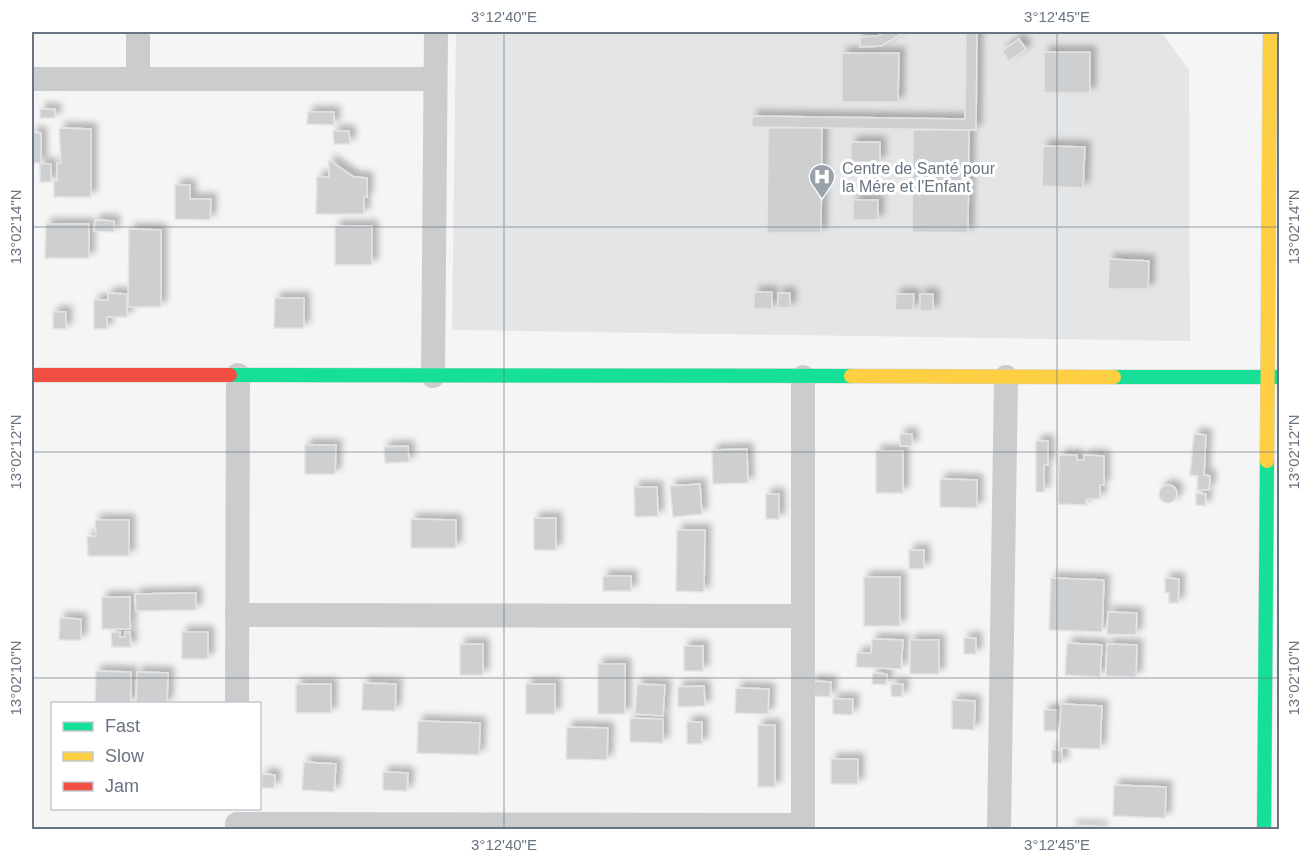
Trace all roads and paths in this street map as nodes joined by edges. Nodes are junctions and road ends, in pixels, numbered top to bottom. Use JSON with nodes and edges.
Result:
{"nodes":[{"id":1,"x":138,"y":32,"type":"edge"},
{"id":2,"x":436,"y":32,"type":"edge"},
{"id":3,"x":1270,"y":32,"type":"edge"},
{"id":4,"x":32,"y":79,"type":"edge"},
{"id":5,"x":138,"y":79,"type":"junction"},
{"id":6,"x":435,"y":80,"type":"junction"},
{"id":7,"x":32,"y":375,"type":"edge"},
{"id":8,"x":238,"y":375,"type":"junction"},
{"id":9,"x":433,"y":376,"type":"junction"},
{"id":10,"x":804,"y":377,"type":"junction"},
{"id":11,"x":1006,"y":377,"type":"junction"},
{"id":12,"x":1273,"y":377,"type":"edge"},
{"id":13,"x":237,"y":615,"type":"junction"},
{"id":14,"x":803,"y":616,"type":"junction"},
{"id":15,"x":1272,"y":638,"type":"edge"},
{"id":16,"x":237,"y":702,"type":"edge"},
{"id":17,"x":237,"y":821,"type":"edge"},
{"id":18,"x":803,"y":827,"type":"edge"},
{"id":19,"x":999,"y":830,"type":"edge"},
{"id":20,"x":1264,"y":830,"type":"edge"}],
"edges":[{"from":1,"to":5,"type":"street"},
{"from":2,"to":6,"type":"street"},
{"from":3,"to":12,"type":"street"},
{"from":4,"to":5,"type":"street"},
{"from":5,"to":6,"type":"street"},
{"from":6,"to":9,"type":"street"},
{"from":7,"to":8,"type":"street"},
{"from":8,"to":9,"type":"street"},
{"from":8,"to":13,"type":"street"},
{"from":9,"to":10,"type":"street"},
{"from":10,"to":11,"type":"street"},
{"from":10,"to":14,"type":"street"},
{"from":11,"to":12,"type":"street"},
{"from":11,"to":19,"type":"street"},
{"from":12,"to":15,"type":"street"},
{"from":13,"to":14,"type":"street"},
{"from":13,"to":16,"type":"street"},
{"from":14,"to":18,"type":"street"},
{"from":15,"to":20,"type":"street"},
{"from":17,"to":18,"type":"street"}]}
